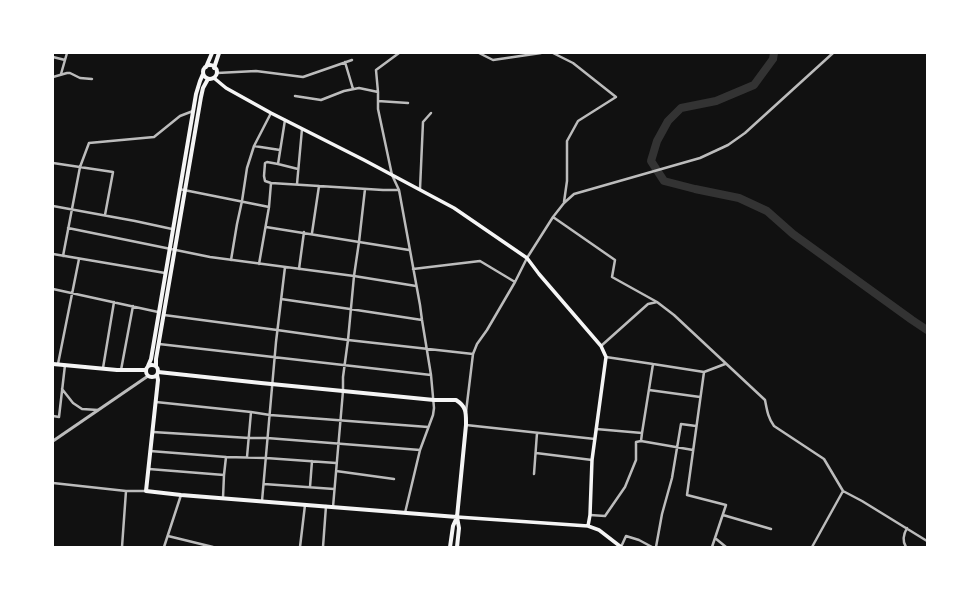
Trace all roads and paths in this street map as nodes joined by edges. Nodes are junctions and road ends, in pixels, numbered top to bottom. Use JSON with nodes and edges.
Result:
{"nodes":[{"id":1,"x":67,"y":53,"type":"edge"},
{"id":2,"x":212,"y":53,"type":"edge"},
{"id":3,"x":219,"y":53,"type":"edge"},
{"id":4,"x":399,"y":53,"type":"edge"},
{"id":5,"x":479,"y":53,"type":"edge"},
{"id":6,"x":542,"y":53,"type":"edge"},
{"id":7,"x":553,"y":53,"type":"edge"},
{"id":8,"x":833,"y":53,"type":"edge"},
{"id":9,"x":53,"y":57,"type":"edge"},
{"id":10,"x":64,"y":60,"type":"junction"},
{"id":11,"x":352,"y":60,"type":"dead end"},
{"id":12,"x":345,"y":62,"type":"junction"},
{"id":13,"x":206,"y":67,"type":"junction"},
{"id":14,"x":214,"y":68,"type":"junction"},
{"id":15,"x":216,"y":73,"type":"junction"},
{"id":16,"x":61,"y":74,"type":"junction"},
{"id":17,"x":204,"y":74,"type":"junction"},
{"id":18,"x":53,"y":77,"type":"edge"},
{"id":19,"x":214,"y":78,"type":"junction"},
{"id":20,"x":92,"y":79,"type":"dead end"},
{"id":21,"x":208,"y":79,"type":"junction"},
{"id":22,"x":353,"y":89,"type":"junction"},
{"id":23,"x":378,"y":92,"type":"junction"},
{"id":24,"x":295,"y":96,"type":"dead end"},
{"id":25,"x":378,"y":101,"type":"junction"},
{"id":26,"x":408,"y":103,"type":"dead end"},
{"id":27,"x":193,"y":111,"type":"junction"},
{"id":28,"x":271,"y":113,"type":"junction"},
{"id":29,"x":431,"y":113,"type":"dead end"},
{"id":30,"x":285,"y":120,"type":"junction"},
{"id":31,"x":302,"y":129,"type":"junction"},
{"id":32,"x":254,"y":146,"type":"junction"},
{"id":33,"x":280,"y":150,"type":"junction"},
{"id":34,"x":53,"y":163,"type":"edge"},
{"id":35,"x":278,"y":164,"type":"junction"},
{"id":36,"x":80,"y":167,"type":"junction"},
{"id":37,"x":298,"y":169,"type":"junction"},
{"id":38,"x":392,"y":175,"type":"junction"},
{"id":39,"x":271,"y":183,"type":"junction"},
{"id":40,"x":297,"y":184,"type":"junction"},
{"id":41,"x":319,"y":186,"type":"junction"},
{"id":42,"x":179,"y":189,"type":"junction"},
{"id":43,"x":365,"y":189,"type":"junction"},
{"id":44,"x":185,"y":190,"type":"junction"},
{"id":45,"x":399,"y":190,"type":"junction"},
{"id":46,"x":420,"y":190,"type":"junction"},
{"id":47,"x":242,"y":201,"type":"junction"},
{"id":48,"x":564,"y":203,"type":"junction"},
{"id":49,"x":53,"y":206,"type":"edge"},
{"id":50,"x":269,"y":207,"type":"junction"},
{"id":51,"x":72,"y":209,"type":"junction"},
{"id":52,"x":105,"y":216,"type":"junction"},
{"id":53,"x":553,"y":217,"type":"junction"},
{"id":54,"x":266,"y":226,"type":"junction"},
{"id":55,"x":68,"y":228,"type":"junction"},
{"id":56,"x":172,"y":229,"type":"junction"},
{"id":57,"x":304,"y":232,"type":"junction"},
{"id":58,"x":312,"y":233,"type":"junction"},
{"id":59,"x":359,"y":242,"type":"junction"},
{"id":60,"x":169,"y":248,"type":"junction"},
{"id":61,"x":175,"y":250,"type":"junction"},
{"id":62,"x":410,"y":250,"type":"junction"},
{"id":63,"x":53,"y":254,"type":"edge"},
{"id":64,"x":63,"y":256,"type":"junction"},
{"id":65,"x":527,"y":258,"type":"junction"},
{"id":66,"x":79,"y":259,"type":"junction"},
{"id":67,"x":231,"y":260,"type":"junction"},
{"id":68,"x":259,"y":264,"type":"junction"},
{"id":69,"x":285,"y":267,"type":"junction"},
{"id":70,"x":299,"y":269,"type":"junction"},
{"id":71,"x":413,"y":269,"type":"junction"},
{"id":72,"x":165,"y":273,"type":"junction"},
{"id":73,"x":354,"y":276,"type":"junction"},
{"id":74,"x":515,"y":282,"type":"junction"},
{"id":75,"x":416,"y":286,"type":"junction"},
{"id":76,"x":53,"y":289,"type":"edge"},
{"id":77,"x":72,"y":293,"type":"junction"},
{"id":78,"x":281,"y":299,"type":"junction"},
{"id":79,"x":114,"y":302,"type":"junction"},
{"id":80,"x":657,"y":302,"type":"junction"},
{"id":81,"x":133,"y":306,"type":"junction"},
{"id":82,"x":350,"y":308,"type":"junction"},
{"id":83,"x":158,"y":312,"type":"junction"},
{"id":84,"x":163,"y":315,"type":"junction"},
{"id":85,"x":422,"y":320,"type":"junction"},
{"id":86,"x":277,"y":330,"type":"junction"},
{"id":87,"x":348,"y":340,"type":"junction"},
{"id":88,"x":158,"y":344,"type":"junction"},
{"id":89,"x":601,"y":346,"type":"junction"},
{"id":90,"x":426,"y":348,"type":"junction"},
{"id":91,"x":474,"y":354,"type":"junction"},
{"id":92,"x":606,"y":357,"type":"junction"},
{"id":93,"x":275,"y":358,"type":"junction"},
{"id":94,"x":53,"y":364,"type":"edge"},
{"id":95,"x":58,"y":364,"type":"junction"},
{"id":96,"x":653,"y":364,"type":"junction"},
{"id":97,"x":725,"y":364,"type":"junction"},
{"id":98,"x":65,"y":365,"type":"junction"},
{"id":99,"x":344,"y":365,"type":"junction"},
{"id":100,"x":156,"y":366,"type":"junction"},
{"id":101,"x":103,"y":368,"type":"junction"},
{"id":102,"x":147,"y":368,"type":"junction"},
{"id":103,"x":121,"y":370,"type":"junction"},
{"id":104,"x":704,"y":372,"type":"junction"},
{"id":105,"x":158,"y":374,"type":"junction"},
{"id":106,"x":431,"y":375,"type":"junction"},
{"id":107,"x":148,"y":376,"type":"junction"},
{"id":108,"x":272,"y":384,"type":"junction"},
{"id":109,"x":62,"y":389,"type":"junction"},
{"id":110,"x":649,"y":390,"type":"junction"},
{"id":111,"x":343,"y":391,"type":"junction"},
{"id":112,"x":700,"y":397,"type":"junction"},
{"id":113,"x":434,"y":400,"type":"junction"},
{"id":114,"x":156,"y":402,"type":"junction"},
{"id":115,"x":98,"y":410,"type":"junction"},
{"id":116,"x":251,"y":412,"type":"junction"},
{"id":117,"x":466,"y":412,"type":"junction"},
{"id":118,"x":270,"y":415,"type":"junction"},
{"id":119,"x":53,"y":416,"type":"edge"},
{"id":120,"x":340,"y":420,"type":"junction"},
{"id":121,"x":466,"y":425,"type":"junction"},
{"id":122,"x":696,"y":426,"type":"junction"},
{"id":123,"x":428,"y":427,"type":"junction"},
{"id":124,"x":596,"y":429,"type":"junction"},
{"id":125,"x":152,"y":432,"type":"junction"},
{"id":126,"x":537,"y":433,"type":"junction"},
{"id":127,"x":642,"y":434,"type":"junction"},
{"id":128,"x":249,"y":438,"type":"junction"},
{"id":129,"x":267,"y":438,"type":"junction"},
{"id":130,"x":595,"y":440,"type":"junction"},
{"id":131,"x":53,"y":441,"type":"edge"},
{"id":132,"x":641,"y":441,"type":"junction"},
{"id":133,"x":338,"y":444,"type":"junction"},
{"id":134,"x":677,"y":447,"type":"junction"},
{"id":135,"x":420,"y":450,"type":"junction"},
{"id":136,"x":693,"y":450,"type":"junction"},
{"id":137,"x":150,"y":451,"type":"junction"},
{"id":138,"x":536,"y":453,"type":"junction"},
{"id":139,"x":226,"y":457,"type":"junction"},
{"id":140,"x":247,"y":458,"type":"junction"},
{"id":141,"x":266,"y":458,"type":"junction"},
{"id":142,"x":592,"y":460,"type":"junction"},
{"id":143,"x":312,"y":461,"type":"junction"},
{"id":144,"x":336,"y":463,"type":"junction"},
{"id":145,"x":149,"y":469,"type":"junction"},
{"id":146,"x":336,"y":471,"type":"junction"},
{"id":147,"x":534,"y":474,"type":"dead end"},
{"id":148,"x":224,"y":475,"type":"junction"},
{"id":149,"x":394,"y":479,"type":"dead end"},
{"id":150,"x":53,"y":483,"type":"edge"},
{"id":151,"x":264,"y":484,"type":"junction"},
{"id":152,"x":310,"y":487,"type":"junction"},
{"id":153,"x":334,"y":489,"type":"junction"},
{"id":154,"x":126,"y":491,"type":"junction"},
{"id":155,"x":146,"y":491,"type":"junction"},
{"id":156,"x":843,"y":491,"type":"junction"},
{"id":157,"x":181,"y":495,"type":"junction"},
{"id":158,"x":223,"y":498,"type":"junction"},
{"id":159,"x":262,"y":501,"type":"junction"},
{"id":160,"x":305,"y":505,"type":"junction"},
{"id":161,"x":326,"y":506,"type":"junction"},
{"id":162,"x":332,"y":507,"type":"junction"},
{"id":163,"x":405,"y":513,"type":"junction"},
{"id":164,"x":590,"y":515,"type":"junction"},
{"id":165,"x":723,"y":515,"type":"junction"},
{"id":166,"x":457,"y":517,"type":"junction"},
{"id":167,"x":588,"y":526,"type":"junction"},
{"id":168,"x":907,"y":528,"type":"junction"},
{"id":169,"x":771,"y":529,"type":"dead end"},
{"id":170,"x":168,"y":536,"type":"junction"},
{"id":171,"x":715,"y":538,"type":"junction"},
{"id":172,"x":927,"y":541,"type":"edge"},
{"id":173,"x":122,"y":547,"type":"edge"},
{"id":174,"x":164,"y":547,"type":"edge"},
{"id":175,"x":213,"y":547,"type":"edge"},
{"id":176,"x":300,"y":547,"type":"edge"},
{"id":177,"x":323,"y":547,"type":"edge"},
{"id":178,"x":450,"y":547,"type":"edge"},
{"id":179,"x":457,"y":547,"type":"edge"},
{"id":180,"x":621,"y":547,"type":"edge"},
{"id":181,"x":652,"y":547,"type":"edge"},
{"id":182,"x":656,"y":547,"type":"edge"},
{"id":183,"x":712,"y":547,"type":"edge"},
{"id":184,"x":726,"y":547,"type":"edge"},
{"id":185,"x":812,"y":547,"type":"edge"},
{"id":186,"x":906,"y":547,"type":"edge"}],
"edges":[{"from":1,"to":10,"type":"street"},
{"from":2,"to":13,"type":"main road"},
{"from":3,"to":14,"type":"main road"},
{"from":4,"to":23,"type":"street"},
{"from":5,"to":6,"type":"street"},
{"from":7,"to":48,"type":"street"},
{"from":8,"to":48,"type":"street"},
{"from":9,"to":10,"type":"street"},
{"from":10,"to":16,"type":"street"},
{"from":11,"to":12,"type":"street"},
{"from":12,"to":15,"type":"street"},
{"from":12,"to":22,"type":"street"},
{"from":13,"to":14,"type":"main road"},
{"from":13,"to":17,"type":"main road"},
{"from":14,"to":15,"type":"main road"},
{"from":15,"to":19,"type":"main road"},
{"from":16,"to":18,"type":"street"},
{"from":16,"to":20,"type":"street"},
{"from":17,"to":21,"type":"main road"},
{"from":17,"to":27,"type":"main road"},
{"from":19,"to":21,"type":"main road"},
{"from":19,"to":28,"type":"main road"},
{"from":21,"to":44,"type":"main road"},
{"from":22,"to":23,"type":"street"},
{"from":22,"to":24,"type":"street"},
{"from":23,"to":25,"type":"street"},
{"from":25,"to":26,"type":"street"},
{"from":25,"to":38,"type":"street"},
{"from":27,"to":36,"type":"street"},
{"from":27,"to":42,"type":"main road"},
{"from":28,"to":30,"type":"main road"},
{"from":28,"to":32,"type":"street"},
{"from":29,"to":46,"type":"street"},
{"from":30,"to":31,"type":"main road"},
{"from":30,"to":33,"type":"street"},
{"from":31,"to":37,"type":"street"},
{"from":31,"to":38,"type":"main road"},
{"from":32,"to":33,"type":"street"},
{"from":32,"to":47,"type":"street"},
{"from":33,"to":35,"type":"street"},
{"from":34,"to":36,"type":"street"},
{"from":35,"to":37,"type":"street"},
{"from":35,"to":39,"type":"street"},
{"from":36,"to":51,"type":"street"},
{"from":36,"to":52,"type":"street"},
{"from":37,"to":40,"type":"street"},
{"from":38,"to":45,"type":"street"},
{"from":38,"to":46,"type":"main road"},
{"from":39,"to":40,"type":"street"},
{"from":39,"to":50,"type":"street"},
{"from":40,"to":41,"type":"street"},
{"from":41,"to":43,"type":"street"},
{"from":41,"to":58,"type":"street"},
{"from":42,"to":44,"type":"street"},
{"from":42,"to":56,"type":"main road"},
{"from":43,"to":45,"type":"street"},
{"from":43,"to":59,"type":"street"},
{"from":44,"to":47,"type":"street"},
{"from":44,"to":61,"type":"main road"},
{"from":45,"to":62,"type":"street"},
{"from":46,"to":65,"type":"main road"},
{"from":47,"to":50,"type":"street"},
{"from":47,"to":67,"type":"street"},
{"from":48,"to":53,"type":"street"},
{"from":49,"to":51,"type":"street"},
{"from":50,"to":54,"type":"street"},
{"from":51,"to":52,"type":"street"},
{"from":51,"to":55,"type":"street"},
{"from":52,"to":56,"type":"street"},
{"from":53,"to":65,"type":"street"},
{"from":53,"to":80,"type":"street"},
{"from":54,"to":57,"type":"street"},
{"from":54,"to":68,"type":"street"},
{"from":55,"to":60,"type":"street"},
{"from":55,"to":64,"type":"street"},
{"from":56,"to":60,"type":"main road"},
{"from":57,"to":58,"type":"street"},
{"from":57,"to":70,"type":"street"},
{"from":58,"to":59,"type":"street"},
{"from":59,"to":62,"type":"street"},
{"from":59,"to":73,"type":"street"},
{"from":60,"to":61,"type":"street"},
{"from":60,"to":72,"type":"main road"},
{"from":61,"to":67,"type":"street"},
{"from":61,"to":84,"type":"main road"},
{"from":62,"to":71,"type":"street"},
{"from":63,"to":64,"type":"street"},
{"from":64,"to":66,"type":"street"},
{"from":65,"to":74,"type":"street"},
{"from":65,"to":89,"type":"main road"},
{"from":66,"to":72,"type":"street"},
{"from":66,"to":77,"type":"street"},
{"from":67,"to":68,"type":"street"},
{"from":68,"to":69,"type":"street"},
{"from":69,"to":70,"type":"street"},
{"from":69,"to":78,"type":"street"},
{"from":70,"to":73,"type":"street"},
{"from":71,"to":74,"type":"street"},
{"from":71,"to":75,"type":"street"},
{"from":72,"to":83,"type":"main road"},
{"from":73,"to":75,"type":"street"},
{"from":73,"to":82,"type":"street"},
{"from":74,"to":91,"type":"street"},
{"from":75,"to":85,"type":"street"},
{"from":76,"to":77,"type":"street"},
{"from":77,"to":79,"type":"street"},
{"from":77,"to":95,"type":"street"},
{"from":78,"to":82,"type":"street"},
{"from":78,"to":86,"type":"street"},
{"from":79,"to":81,"type":"street"},
{"from":79,"to":101,"type":"street"},
{"from":80,"to":89,"type":"street"},
{"from":80,"to":97,"type":"street"},
{"from":81,"to":83,"type":"street"},
{"from":81,"to":103,"type":"street"},
{"from":82,"to":85,"type":"street"},
{"from":82,"to":87,"type":"street"},
{"from":83,"to":102,"type":"main road"},
{"from":84,"to":86,"type":"street"},
{"from":84,"to":88,"type":"main road"},
{"from":85,"to":90,"type":"street"},
{"from":86,"to":87,"type":"street"},
{"from":86,"to":93,"type":"street"},
{"from":87,"to":90,"type":"street"},
{"from":87,"to":99,"type":"street"},
{"from":88,"to":93,"type":"street"},
{"from":88,"to":100,"type":"main road"},
{"from":89,"to":92,"type":"main road"},
{"from":90,"to":91,"type":"street"},
{"from":90,"to":106,"type":"street"},
{"from":91,"to":117,"type":"street"},
{"from":92,"to":96,"type":"street"},
{"from":92,"to":124,"type":"main road"},
{"from":93,"to":99,"type":"street"},
{"from":93,"to":108,"type":"street"},
{"from":94,"to":95,"type":"main road"},
{"from":95,"to":98,"type":"main road"},
{"from":96,"to":104,"type":"street"},
{"from":96,"to":110,"type":"street"},
{"from":97,"to":104,"type":"street"},
{"from":97,"to":156,"type":"street"},
{"from":98,"to":101,"type":"main road"},
{"from":98,"to":109,"type":"street"},
{"from":99,"to":106,"type":"street"},
{"from":99,"to":111,"type":"street"},
{"from":100,"to":102,"type":"main road"},
{"from":100,"to":105,"type":"main road"},
{"from":101,"to":103,"type":"main road"},
{"from":102,"to":103,"type":"main road"},
{"from":102,"to":107,"type":"main road"},
{"from":104,"to":112,"type":"street"},
{"from":105,"to":107,"type":"main road"},
{"from":105,"to":108,"type":"main road"},
{"from":105,"to":114,"type":"main road"},
{"from":106,"to":113,"type":"street"},
{"from":107,"to":115,"type":"street"},
{"from":108,"to":111,"type":"main road"},
{"from":108,"to":118,"type":"street"},
{"from":109,"to":115,"type":"street"},
{"from":109,"to":119,"type":"street"},
{"from":110,"to":112,"type":"street"},
{"from":110,"to":127,"type":"street"},
{"from":111,"to":113,"type":"main road"},
{"from":111,"to":120,"type":"street"},
{"from":112,"to":122,"type":"street"},
{"from":113,"to":117,"type":"main road"},
{"from":113,"to":123,"type":"street"},
{"from":114,"to":116,"type":"street"},
{"from":114,"to":125,"type":"main road"},
{"from":115,"to":131,"type":"street"},
{"from":116,"to":118,"type":"street"},
{"from":116,"to":128,"type":"street"},
{"from":117,"to":121,"type":"main road"},
{"from":118,"to":120,"type":"street"},
{"from":118,"to":129,"type":"street"},
{"from":120,"to":123,"type":"street"},
{"from":120,"to":133,"type":"street"},
{"from":121,"to":126,"type":"street"},
{"from":121,"to":166,"type":"main road"},
{"from":122,"to":134,"type":"street"},
{"from":122,"to":136,"type":"street"},
{"from":123,"to":135,"type":"street"},
{"from":124,"to":127,"type":"street"},
{"from":124,"to":130,"type":"main road"},
{"from":125,"to":128,"type":"street"},
{"from":125,"to":137,"type":"main road"},
{"from":126,"to":130,"type":"street"},
{"from":126,"to":138,"type":"street"},
{"from":127,"to":132,"type":"street"},
{"from":128,"to":129,"type":"street"},
{"from":128,"to":140,"type":"street"},
{"from":129,"to":133,"type":"street"},
{"from":129,"to":141,"type":"street"},
{"from":130,"to":142,"type":"main road"},
{"from":132,"to":134,"type":"street"},
{"from":132,"to":164,"type":"street"},
{"from":133,"to":135,"type":"street"},
{"from":133,"to":144,"type":"street"},
{"from":134,"to":136,"type":"street"},
{"from":134,"to":182,"type":"street"},
{"from":135,"to":163,"type":"street"},
{"from":136,"to":165,"type":"street"},
{"from":137,"to":139,"type":"street"},
{"from":137,"to":145,"type":"main road"},
{"from":138,"to":142,"type":"street"},
{"from":138,"to":147,"type":"street"},
{"from":139,"to":140,"type":"street"},
{"from":139,"to":148,"type":"street"},
{"from":140,"to":141,"type":"street"},
{"from":141,"to":143,"type":"street"},
{"from":141,"to":151,"type":"street"},
{"from":142,"to":164,"type":"main road"},
{"from":143,"to":144,"type":"street"},
{"from":143,"to":152,"type":"street"},
{"from":144,"to":146,"type":"street"},
{"from":145,"to":148,"type":"street"},
{"from":145,"to":155,"type":"main road"},
{"from":146,"to":149,"type":"street"},
{"from":146,"to":153,"type":"street"},
{"from":148,"to":158,"type":"street"},
{"from":150,"to":154,"type":"street"},
{"from":151,"to":152,"type":"street"},
{"from":151,"to":159,"type":"street"},
{"from":152,"to":153,"type":"street"},
{"from":153,"to":162,"type":"street"},
{"from":154,"to":155,"type":"street"},
{"from":154,"to":173,"type":"street"},
{"from":155,"to":157,"type":"main road"},
{"from":156,"to":168,"type":"street"},
{"from":156,"to":185,"type":"street"},
{"from":157,"to":158,"type":"main road"},
{"from":157,"to":170,"type":"street"},
{"from":158,"to":159,"type":"main road"},
{"from":159,"to":160,"type":"main road"},
{"from":160,"to":161,"type":"main road"},
{"from":160,"to":176,"type":"street"},
{"from":161,"to":162,"type":"main road"},
{"from":161,"to":177,"type":"street"},
{"from":162,"to":163,"type":"main road"},
{"from":163,"to":166,"type":"main road"},
{"from":164,"to":167,"type":"main road"},
{"from":165,"to":169,"type":"street"},
{"from":165,"to":171,"type":"street"},
{"from":166,"to":167,"type":"main road"},
{"from":166,"to":178,"type":"main road"},
{"from":166,"to":179,"type":"main road"},
{"from":167,"to":180,"type":"main road"},
{"from":168,"to":172,"type":"street"},
{"from":168,"to":186,"type":"street"},
{"from":170,"to":174,"type":"street"},
{"from":170,"to":175,"type":"street"},
{"from":171,"to":183,"type":"street"},
{"from":171,"to":184,"type":"street"},
{"from":180,"to":181,"type":"street"}]}
